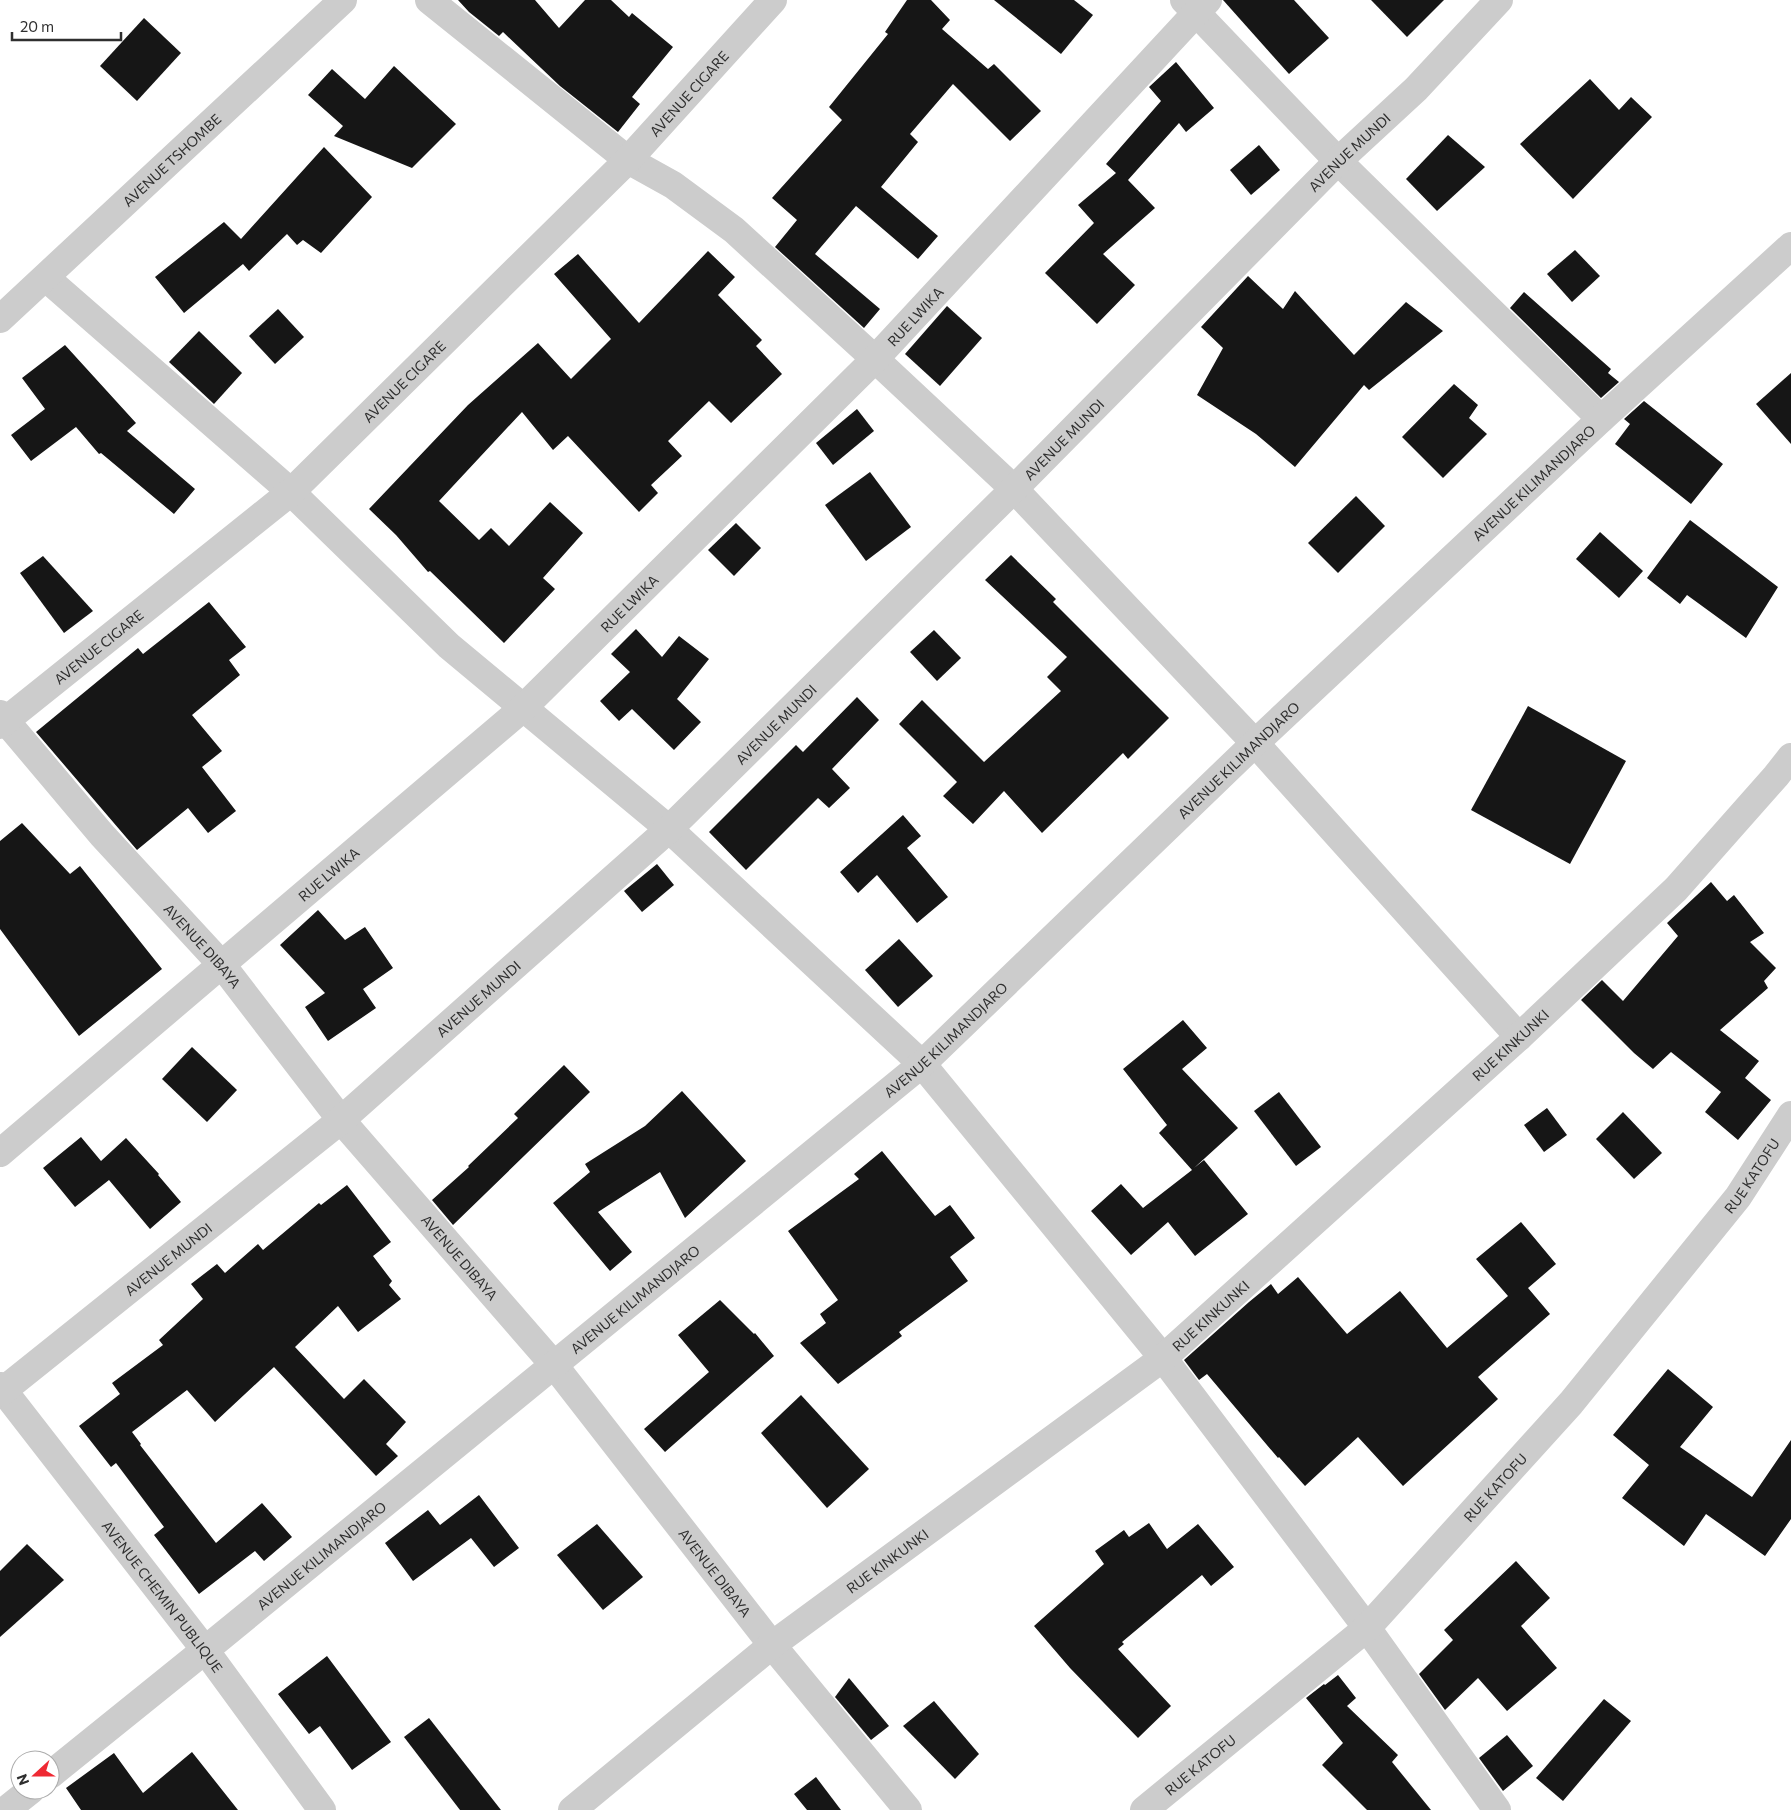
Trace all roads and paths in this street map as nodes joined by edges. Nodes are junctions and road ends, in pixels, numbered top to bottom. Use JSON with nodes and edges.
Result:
{"nodes":[{"id":1,"x":342,"y":0,"type":"edge"},
{"id":2,"x":428,"y":0,"type":"edge"},
{"id":3,"x":774,"y":0,"type":"edge"},
{"id":4,"x":1499,"y":0,"type":"edge"},
{"id":5,"x":1196,"y":4,"type":"edge"},
{"id":6,"x":628,"y":160,"type":"junction"},
{"id":7,"x":1338,"y":161,"type":"junction"},
{"id":8,"x":1791,"y":246,"type":"edge"},
{"id":9,"x":46,"y":278,"type":"junction"},
{"id":10,"x":0,"y":319,"type":"edge"},
{"id":11,"x":875,"y":359,"type":"junction"},
{"id":12,"x":1601,"y":419,"type":"junction"},
{"id":13,"x":1014,"y":489,"type":"junction"},
{"id":14,"x":291,"y":492,"type":"junction"},
{"id":15,"x":523,"y":708,"type":"junction"},
{"id":16,"x":2,"y":720,"type":"edge"},
{"id":17,"x":1255,"y":743,"type":"junction"},
{"id":18,"x":1791,"y":757,"type":"edge"},
{"id":19,"x":669,"y":829,"type":"junction"},
{"id":20,"x":222,"y":965,"type":"junction"},
{"id":21,"x":1519,"y":1037,"type":"junction"},
{"id":22,"x":922,"y":1064,"type":"junction"},
{"id":23,"x":1791,"y":1115,"type":"edge"},
{"id":24,"x":342,"y":1120,"type":"junction"},
{"id":25,"x":0,"y":1153,"type":"edge"},
{"id":26,"x":1163,"y":1358,"type":"junction"},
{"id":27,"x":554,"y":1365,"type":"junction"},
{"id":28,"x":1,"y":1390,"type":"edge"},
{"id":29,"x":1367,"y":1628,"type":"junction"},
{"id":30,"x":772,"y":1645,"type":"junction"},
{"id":31,"x":205,"y":1650,"type":"junction"},
{"id":32,"x":60,"y":1767,"type":"edge"},
{"id":33,"x":18,"y":1800,"type":"edge"},
{"id":34,"x":6,"y":1810,"type":"edge"},
{"id":35,"x":322,"y":1810,"type":"edge"},
{"id":36,"x":572,"y":1810,"type":"edge"},
{"id":37,"x":908,"y":1810,"type":"edge"},
{"id":38,"x":1144,"y":1810,"type":"edge"},
{"id":39,"x":1497,"y":1810,"type":"edge"}],
"edges":[{"from":1,"to":9,"type":"street","name":"AVENUE TSHOMBE"},
{"from":2,"to":6,"type":"street"},
{"from":3,"to":6,"type":"street","name":"AVENUE CIGARE"},
{"from":4,"to":7,"type":"street","name":"AVENUE MUNDI"},
{"from":5,"to":7,"type":"street"},
{"from":5,"to":11,"type":"street","name":"RUE LWIKA"},
{"from":6,"to":11,"type":"street"},
{"from":6,"to":14,"type":"street","name":"AVENUE CIGARE"},
{"from":7,"to":12,"type":"street"},
{"from":7,"to":13,"type":"street","name":"AVENUE MUNDI"},
{"from":8,"to":12,"type":"street","name":"AVENUE KILIMANDJARO"},
{"from":9,"to":10,"type":"street","name":"AVENUE TSHOMBE"},
{"from":9,"to":14,"type":"street"},
{"from":11,"to":13,"type":"street"},
{"from":11,"to":15,"type":"street","name":"RUE LWIKA"},
{"from":12,"to":17,"type":"street","name":"AVENUE KILIMANDJARO"},
{"from":13,"to":17,"type":"street"},
{"from":13,"to":19,"type":"street","name":"AVENUE MUNDI"},
{"from":14,"to":15,"type":"street"},
{"from":14,"to":16,"type":"street","name":"AVENUE CIGARE"},
{"from":15,"to":19,"type":"street"},
{"from":15,"to":20,"type":"street","name":"RUE LWIKA"},
{"from":16,"to":20,"type":"street","name":"AVENUE DIBAYA"},
{"from":17,"to":21,"type":"street"},
{"from":17,"to":22,"type":"street","name":"AVENUE KILIMANDJARO"},
{"from":18,"to":21,"type":"street","name":"RUE KINKUNKI"},
{"from":19,"to":22,"type":"street"},
{"from":19,"to":24,"type":"street","name":"AVENUE MUNDI"},
{"from":20,"to":24,"type":"street","name":"AVENUE DIBAYA"},
{"from":20,"to":25,"type":"street","name":"RUE LWIKA"},
{"from":21,"to":26,"type":"street","name":"RUE KINKUNKI"},
{"from":22,"to":26,"type":"street"},
{"from":22,"to":27,"type":"street","name":"AVENUE KILIMANDJARO"},
{"from":23,"to":29,"type":"street","name":"RUE KATOFU"},
{"from":24,"to":27,"type":"street","name":"AVENUE DIBAYA"},
{"from":24,"to":28,"type":"street","name":"AVENUE MUNDI"},
{"from":26,"to":29,"type":"street"},
{"from":26,"to":30,"type":"street","name":"RUE KINKUNKI"},
{"from":27,"to":30,"type":"street","name":"AVENUE DIBAYA"},
{"from":27,"to":31,"type":"street","name":"AVENUE KILIMANDJARO"},
{"from":28,"to":31,"type":"street","name":"AVENUE CHEMIN PUBLIQUE"},
{"from":29,"to":38,"type":"street","name":"RUE KATOFU"},
{"from":29,"to":39,"type":"street"},
{"from":30,"to":36,"type":"street","name":"RUE KINKUNKI"},
{"from":30,"to":37,"type":"street","name":"AVENUE DIBAYA"},
{"from":31,"to":32,"type":"street","name":"AVENUE KILIMANDJARO"},
{"from":31,"to":35,"type":"street","name":"AVENUE CHEMIN PUBLIQUE"},
{"from":33,"to":34,"type":"street"}]}
